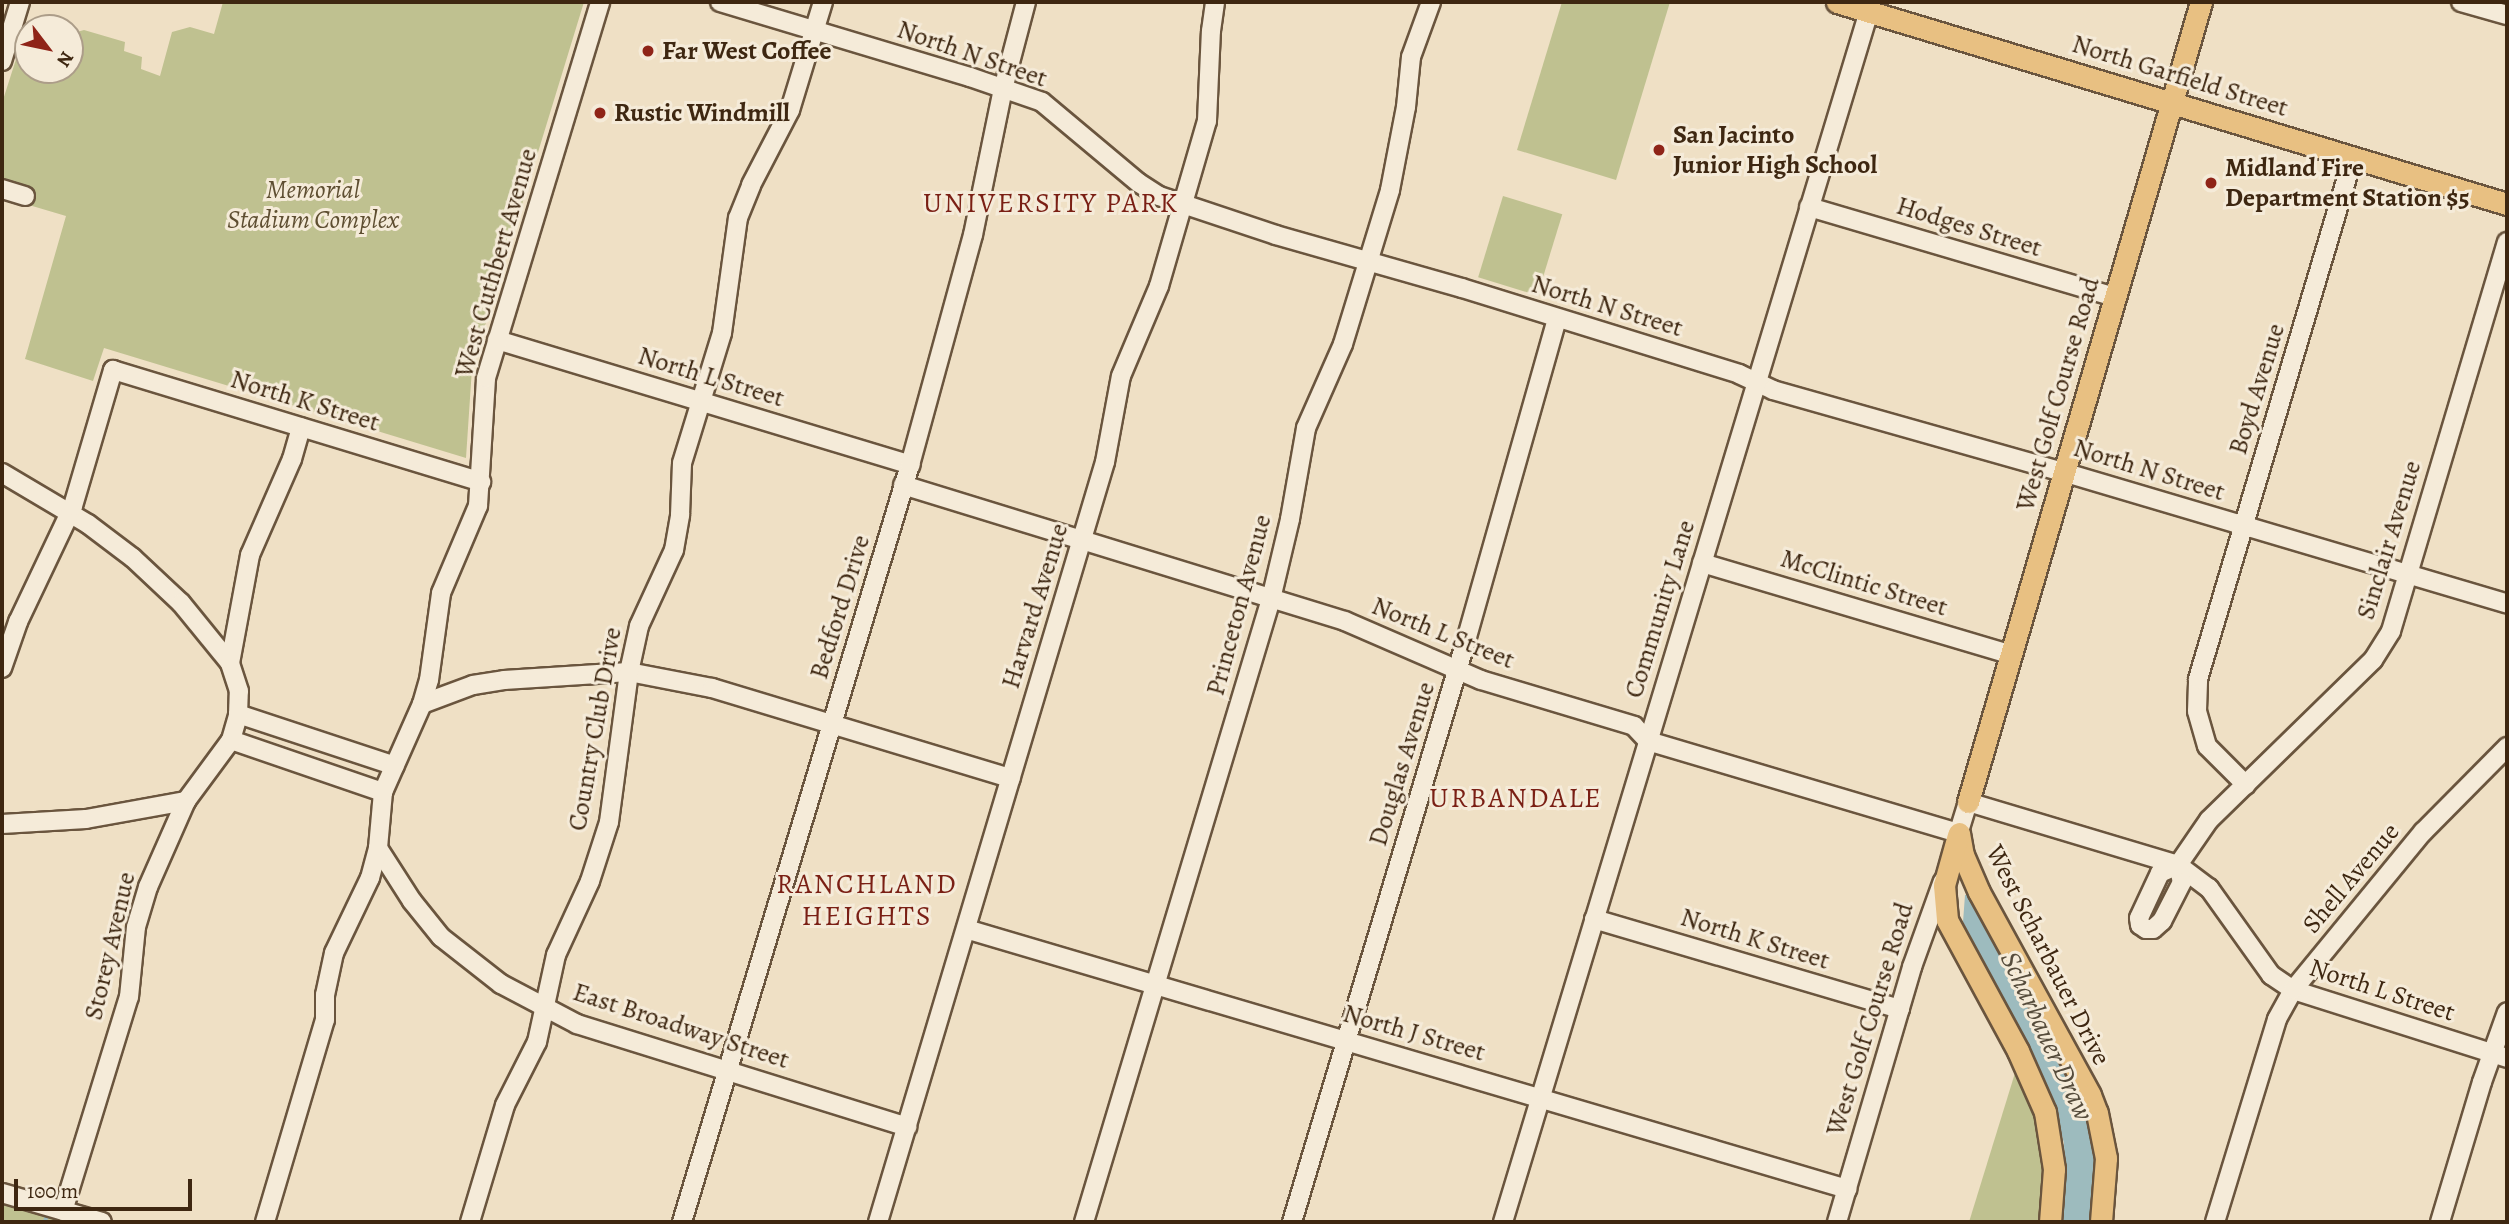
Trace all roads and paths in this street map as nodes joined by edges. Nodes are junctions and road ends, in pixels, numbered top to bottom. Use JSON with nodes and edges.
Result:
{"nodes":[{"id":1,"x":20,"y":2,"type":"edge"},
{"id":2,"x":600,"y":2,"type":"edge"},
{"id":3,"x":720,"y":2,"type":"edge"},
{"id":4,"x":823,"y":2,"type":"edge"},
{"id":5,"x":1026,"y":2,"type":"edge"},
{"id":6,"x":1215,"y":2,"type":"edge"},
{"id":7,"x":1431,"y":2,"type":"edge"},
{"id":8,"x":1837,"y":2,"type":"edge"},
{"id":9,"x":2201,"y":2,"type":"edge"},
{"id":10,"x":2461,"y":2,"type":"edge"},
{"id":11,"x":1869,"y":11,"type":"junction"},
{"id":12,"x":2507,"y":15,"type":"edge"},
{"id":13,"x":815,"y":30,"type":"junction"},
{"id":14,"x":2,"y":61,"type":"edge"},
{"id":15,"x":1003,"y":89,"type":"junction"},
{"id":16,"x":2171,"y":102,"type":"junction"},
{"id":17,"x":2353,"y":157,"type":"junction"},
{"id":18,"x":2,"y":189,"type":"edge"},
{"id":19,"x":25,"y":196,"type":"dead end"},
{"id":20,"x":1184,"y":204,"type":"junction"},
{"id":21,"x":2507,"y":204,"type":"edge"},
{"id":22,"x":1809,"y":206,"type":"junction"},
{"id":23,"x":2507,"y":242,"type":"edge"},
{"id":24,"x":1368,"y":262,"type":"junction"},
{"id":25,"x":2115,"y":297,"type":"junction"},
{"id":26,"x":1557,"y":319,"type":"junction"},
{"id":27,"x":497,"y":340,"type":"junction"},
{"id":28,"x":1756,"y":382,"type":"junction"},
{"id":29,"x":701,"y":401,"type":"junction"},
{"id":30,"x":301,"y":427,"type":"junction"},
{"id":31,"x":910,"y":465,"type":"junction"},
{"id":32,"x":2066,"y":472,"type":"junction"},
{"id":33,"x":2,"y":473,"type":"edge"},
{"id":34,"x":481,"y":481,"type":"junction"},
{"id":35,"x":903,"y":485,"type":"junction"},
{"id":36,"x":70,"y":512,"type":"junction"},
{"id":37,"x":2244,"y":526,"type":"junction"},
{"id":38,"x":1082,"y":541,"type":"junction"},
{"id":39,"x":1702,"y":563,"type":"junction"},
{"id":40,"x":2407,"y":575,"type":"junction"},
{"id":41,"x":1271,"y":599,"type":"junction"},
{"id":42,"x":2507,"y":604,"type":"edge"},
{"id":43,"x":2012,"y":655,"type":"junction"},
{"id":44,"x":230,"y":663,"type":"junction"},
{"id":45,"x":2,"y":668,"type":"edge"},
{"id":46,"x":629,"y":671,"type":"junction"},
{"id":47,"x":1457,"y":671,"type":"junction"},
{"id":48,"x":422,"y":704,"type":"junction"},
{"id":49,"x":238,"y":714,"type":"junction"},
{"id":50,"x":832,"y":724,"type":"junction"},
{"id":51,"x":312,"y":738,"type":"junction"},
{"id":52,"x":231,"y":740,"type":"junction"},
{"id":53,"x":1648,"y":741,"type":"junction"},
{"id":54,"x":2507,"y":747,"type":"edge"},
{"id":55,"x":304,"y":765,"type":"junction"},
{"id":56,"x":395,"y":766,"type":"junction"},
{"id":57,"x":1011,"y":778,"type":"junction"},
{"id":58,"x":2246,"y":786,"type":"junction"},
{"id":59,"x":383,"y":792,"type":"junction"},
{"id":60,"x":186,"y":801,"type":"junction"},
{"id":61,"x":1968,"y":802,"type":"junction"},
{"id":62,"x":2,"y":824,"type":"edge"},
{"id":63,"x":1959,"y":833,"type":"junction"},
{"id":64,"x":378,"y":848,"type":"junction"},
{"id":65,"x":2178,"y":865,"type":"junction"},
{"id":66,"x":1594,"y":919,"type":"junction"},
{"id":67,"x":966,"y":929,"type":"junction"},
{"id":68,"x":1155,"y":985,"type":"junction"},
{"id":69,"x":2293,"y":990,"type":"junction"},
{"id":70,"x":545,"y":1007,"type":"junction"},
{"id":71,"x":1900,"y":1009,"type":"junction"},
{"id":72,"x":2507,"y":1012,"type":"edge"},
{"id":73,"x":1347,"y":1041,"type":"junction"},
{"id":74,"x":2499,"y":1056,"type":"edge"},
{"id":75,"x":728,"y":1070,"type":"junction"},
{"id":76,"x":1541,"y":1096,"type":"junction"},
{"id":77,"x":907,"y":1126,"type":"junction"},
{"id":78,"x":1847,"y":1189,"type":"junction"},
{"id":79,"x":2,"y":1193,"type":"edge"},
{"id":80,"x":63,"y":1211,"type":"junction"},
{"id":81,"x":102,"y":1222,"type":"edge"},
{"id":82,"x":265,"y":1222,"type":"edge"},
{"id":83,"x":470,"y":1222,"type":"edge"},
{"id":84,"x":682,"y":1222,"type":"edge"},
{"id":85,"x":878,"y":1222,"type":"edge"},
{"id":86,"x":1084,"y":1222,"type":"edge"},
{"id":87,"x":1292,"y":1222,"type":"edge"},
{"id":88,"x":1503,"y":1222,"type":"edge"},
{"id":89,"x":1837,"y":1222,"type":"edge"},
{"id":90,"x":2050,"y":1222,"type":"edge"},
{"id":91,"x":2101,"y":1222,"type":"edge"},
{"id":92,"x":2216,"y":1222,"type":"edge"},
{"id":93,"x":2440,"y":1222,"type":"edge"}],
"edges":[{"from":1,"to":14,"type":"street"},
{"from":2,"to":27,"type":"street","name":"West Cuthbert Avenue"},
{"from":3,"to":13,"type":"street","name":"North N Street"},
{"from":4,"to":13,"type":"street","name":"Country Club Drive"},
{"from":5,"to":15,"type":"street","name":"Bedford Drive"},
{"from":6,"to":20,"type":"street","name":"Harvard Avenue"},
{"from":7,"to":24,"type":"street","name":"Princeton Avenue"},
{"from":8,"to":11,"type":"main road","name":"North Garfield Street"},
{"from":9,"to":16,"type":"main road","name":"West Golf Course Road"},
{"from":10,"to":12,"type":"street"},
{"from":11,"to":16,"type":"main road","name":"North Garfield Street"},
{"from":11,"to":22,"type":"street","name":"Community Lane"},
{"from":13,"to":15,"type":"street","name":"North N Street"},
{"from":13,"to":29,"type":"street","name":"Country Club Drive"},
{"from":15,"to":20,"type":"street","name":"North N Street"},
{"from":15,"to":31,"type":"street","name":"Bedford Drive"},
{"from":16,"to":17,"type":"main road","name":"North Garfield Street"},
{"from":16,"to":25,"type":"main road","name":"West Golf Course Road"},
{"from":17,"to":21,"type":"main road","name":"North Garfield Street"},
{"from":17,"to":37,"type":"street","name":"Boyd Avenue"},
{"from":18,"to":19,"type":"street"},
{"from":20,"to":24,"type":"street","name":"North N Street"},
{"from":20,"to":38,"type":"street","name":"Harvard Avenue"},
{"from":22,"to":25,"type":"street","name":"Hodges Street"},
{"from":22,"to":28,"type":"street","name":"Community Lane"},
{"from":23,"to":40,"type":"street","name":"Sinclair Avenue"},
{"from":24,"to":26,"type":"street","name":"North N Street"},
{"from":24,"to":41,"type":"street","name":"Princeton Avenue"},
{"from":25,"to":32,"type":"main road","name":"West Golf Course Road"},
{"from":26,"to":28,"type":"street","name":"North N Street"},
{"from":26,"to":47,"type":"street","name":"Douglas Avenue"},
{"from":27,"to":29,"type":"street","name":"North L Street"},
{"from":27,"to":34,"type":"street","name":"West Cuthbert Avenue"},
{"from":28,"to":32,"type":"street","name":"North N Street"},
{"from":28,"to":39,"type":"street","name":"Community Lane"},
{"from":29,"to":31,"type":"street","name":"North L Street"},
{"from":29,"to":46,"type":"street","name":"Country Club Drive"},
{"from":30,"to":34,"type":"street","name":"North K Street"},
{"from":30,"to":36,"type":"street","name":"North K Street"},
{"from":30,"to":44,"type":"street","name":"Storey Avenue"},
{"from":31,"to":35,"type":"street","name":"Bedford Drive"},
{"from":32,"to":37,"type":"street","name":"North N Street"},
{"from":32,"to":43,"type":"main road","name":"West Golf Course Road"},
{"from":33,"to":36,"type":"street"},
{"from":34,"to":48,"type":"street","name":"West Cuthbert Avenue"},
{"from":35,"to":38,"type":"street","name":"North L Street"},
{"from":35,"to":50,"type":"street","name":"Bedford Drive"},
{"from":36,"to":44,"type":"street"},
{"from":36,"to":45,"type":"street"},
{"from":37,"to":40,"type":"street","name":"North N Street"},
{"from":37,"to":58,"type":"street","name":"Boyd Avenue"},
{"from":38,"to":41,"type":"street","name":"North L Street"},
{"from":38,"to":57,"type":"street","name":"Harvard Avenue"},
{"from":39,"to":43,"type":"street","name":"McClintic Street"},
{"from":39,"to":53,"type":"street","name":"Community Lane"},
{"from":40,"to":42,"type":"street","name":"North N Street"},
{"from":40,"to":58,"type":"street","name":"Sinclair Avenue"},
{"from":41,"to":47,"type":"street","name":"North L Street"},
{"from":41,"to":68,"type":"street","name":"Princeton Avenue"},
{"from":43,"to":61,"type":"main road","name":"West Golf Course Road"},
{"from":44,"to":49,"type":"street","name":"Storey Avenue"},
{"from":46,"to":48,"type":"street"},
{"from":46,"to":50,"type":"street"},
{"from":46,"to":70,"type":"street","name":"Country Club Drive"},
{"from":47,"to":53,"type":"street","name":"North L Street"},
{"from":47,"to":73,"type":"street","name":"Douglas Avenue"},
{"from":48,"to":56,"type":"street","name":"West Cuthbert Avenue"},
{"from":49,"to":51,"type":"street"},
{"from":49,"to":52,"type":"street","name":"Storey Avenue"},
{"from":50,"to":57,"type":"street"},
{"from":50,"to":75,"type":"street","name":"Bedford Drive"},
{"from":51,"to":55,"type":"street"},
{"from":51,"to":56,"type":"street"},
{"from":52,"to":55,"type":"street"},
{"from":52,"to":60,"type":"street","name":"Storey Avenue"},
{"from":53,"to":63,"type":"street","name":"North L Street"},
{"from":53,"to":66,"type":"street","name":"Community Lane"},
{"from":54,"to":69,"type":"street","name":"Shell Avenue"},
{"from":55,"to":59,"type":"street"},
{"from":56,"to":59,"type":"street","name":"West Cuthbert Avenue"},
{"from":57,"to":67,"type":"street","name":"Harvard Avenue"},
{"from":58,"to":65,"type":"street","name":"Sinclair Avenue"},
{"from":59,"to":64,"type":"street","name":"West Cuthbert Avenue"},
{"from":60,"to":62,"type":"street"},
{"from":60,"to":80,"type":"street","name":"Storey Avenue"},
{"from":61,"to":63,"type":"street","name":"West Golf Course Road"},
{"from":61,"to":65,"type":"street","name":"North L Street"},
{"from":63,"to":71,"type":"street","name":"West Golf Course Road"},
{"from":63,"to":90,"type":"main road","name":"West Scharbauer Drive"},
{"from":63,"to":91,"type":"main road","name":"West Scharbauer Drive"},
{"from":64,"to":70,"type":"street","name":"East Broadway Street"},
{"from":64,"to":82,"type":"street","name":"West Cuthbert Avenue"},
{"from":65,"to":69,"type":"street","name":"North L Street"},
{"from":66,"to":71,"type":"street","name":"North K Street"},
{"from":66,"to":76,"type":"street","name":"Community Lane"},
{"from":67,"to":68,"type":"street","name":"North J Street"},
{"from":67,"to":77,"type":"street","name":"Harvard Avenue"},
{"from":68,"to":73,"type":"street","name":"North J Street"},
{"from":68,"to":86,"type":"street","name":"Princeton Avenue"},
{"from":69,"to":74,"type":"street","name":"North L Street"},
{"from":69,"to":92,"type":"street","name":"Shell Avenue"},
{"from":70,"to":75,"type":"street","name":"East Broadway Street"},
{"from":70,"to":83,"type":"street","name":"Country Club Drive"},
{"from":71,"to":78,"type":"street","name":"West Golf Course Road"},
{"from":72,"to":74,"type":"street"},
{"from":73,"to":76,"type":"street","name":"North J Street"},
{"from":73,"to":87,"type":"street","name":"Douglas Avenue"},
{"from":74,"to":93,"type":"street"},
{"from":75,"to":77,"type":"street","name":"East Broadway Street"},
{"from":75,"to":84,"type":"street","name":"Bedford Drive"},
{"from":76,"to":78,"type":"street","name":"North J Street"},
{"from":76,"to":88,"type":"street","name":"Community Lane"},
{"from":77,"to":85,"type":"street","name":"Harvard Avenue"},
{"from":78,"to":89,"type":"street","name":"West Golf Course Road"},
{"from":79,"to":80,"type":"street"},
{"from":80,"to":81,"type":"street"}]}
